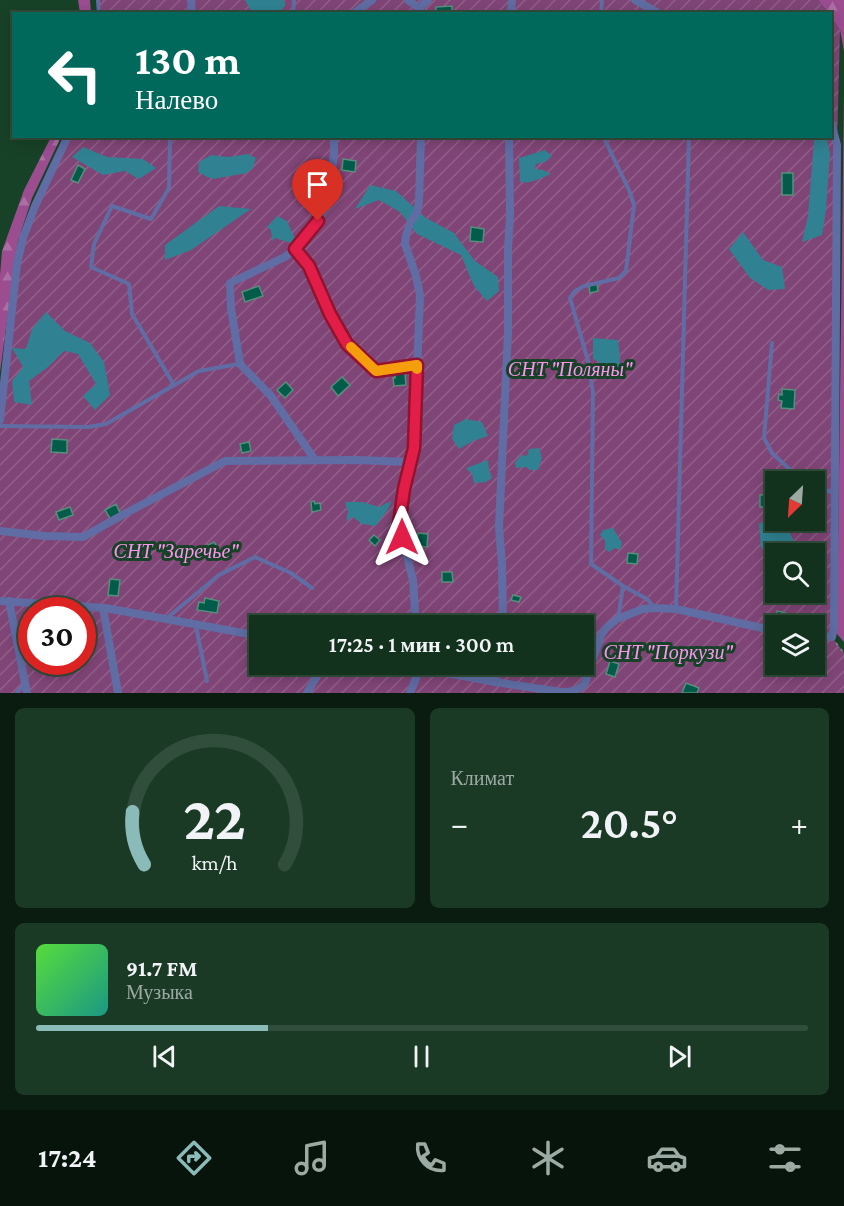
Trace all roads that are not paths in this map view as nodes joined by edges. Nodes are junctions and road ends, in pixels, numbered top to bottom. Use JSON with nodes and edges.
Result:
{"nodes":[{"id":1,"x":372,"y":0,"type":"edge"},
{"id":2,"x":408,"y":0,"type":"edge"},
{"id":3,"x":428,"y":0,"type":"edge"},
{"id":4,"x":635,"y":0,"type":"edge"},
{"id":5,"x":360,"y":4,"type":"edge"},
{"id":6,"x":421,"y":11,"type":"edge"},
{"id":7,"x":656,"y":12,"type":"edge"},
{"id":8,"x":832,"y":126,"type":"edge"},
{"id":9,"x":67,"y":138,"type":"edge"},
{"id":10,"x":170,"y":138,"type":"edge"},
{"id":11,"x":334,"y":138,"type":"edge"},
{"id":12,"x":421,"y":138,"type":"edge"},
{"id":13,"x":508,"y":138,"type":"edge"},
{"id":14,"x":604,"y":138,"type":"edge"},
{"id":15,"x":689,"y":138,"type":"edge"},
{"id":16,"x":295,"y":249,"type":"junction"},
{"id":17,"x":772,"y":343,"type":"dead end"},
{"id":18,"x":240,"y":364,"type":"junction"},
{"id":19,"x":417,"y":365,"type":"junction"},
{"id":20,"x":174,"y":385,"type":"junction"},
{"id":21,"x":0,"y":420,"type":"edge"},
{"id":22,"x":0,"y":426,"type":"edge"},
{"id":23,"x":315,"y":460,"type":"junction"},
{"id":24,"x":411,"y":462,"type":"junction"},
{"id":25,"x":792,"y":471,"type":"edge"},
{"id":26,"x":825,"y":489,"type":"edge"},
{"id":27,"x":834,"y":493,"type":"junction"},
{"id":28,"x":0,"y":531,"type":"edge"},
{"id":29,"x":623,"y":586,"type":"junction"},
{"id":30,"x":312,"y":588,"type":"dead end"},
{"id":31,"x":0,"y":601,"type":"edge"},
{"id":32,"x":9,"y":601,"type":"junction"},
{"id":33,"x":103,"y":608,"type":"junction"},
{"id":34,"x":654,"y":608,"type":"junction"},
{"id":35,"x":676,"y":609,"type":"junction"},
{"id":36,"x":415,"y":615,"type":"edge"},
{"id":37,"x":502,"y":615,"type":"edge"},
{"id":38,"x":166,"y":619,"type":"junction"},
{"id":39,"x":617,"y":619,"type":"junction"},
{"id":40,"x":196,"y":624,"type":"junction"},
{"id":41,"x":765,"y":629,"type":"edge"},
{"id":42,"x":249,"y":634,"type":"edge"},
{"id":43,"x":825,"y":636,"type":"edge"},
{"id":44,"x":318,"y":675,"type":"edge"},
{"id":45,"x":413,"y":675,"type":"edge"},
{"id":46,"x":457,"y":675,"type":"edge"},
{"id":47,"x":496,"y":675,"type":"edge"},
{"id":48,"x":207,"y":681,"type":"dead end"},
{"id":49,"x":495,"y":682,"type":"junction"},
{"id":50,"x":26,"y":689,"type":"edge"},
{"id":51,"x":523,"y":690,"type":"edge"},
{"id":52,"x":17,"y":693,"type":"edge"},
{"id":53,"x":118,"y":693,"type":"edge"},
{"id":54,"x":307,"y":693,"type":"edge"},
{"id":55,"x":410,"y":693,"type":"edge"}],
"edges":[{"from":1,"to":5,"type":"street"},
{"from":2,"to":6,"type":"street"},
{"from":3,"to":6,"type":"street"},
{"from":4,"to":7,"type":"street"},
{"from":8,"to":27,"type":"street"},
{"from":9,"to":21,"type":"street"},
{"from":10,"to":20,"type":"lane"},
{"from":11,"to":16,"type":"street"},
{"from":12,"to":19,"type":"street"},
{"from":13,"to":37,"type":"street"},
{"from":14,"to":29,"type":"lane"},
{"from":15,"to":35,"type":"lane"},
{"from":16,"to":18,"type":"street"},
{"from":16,"to":19,"type":"lane"},
{"from":17,"to":25,"type":"lane"},
{"from":18,"to":20,"type":"lane"},
{"from":18,"to":23,"type":"street"},
{"from":19,"to":24,"type":"street"},
{"from":20,"to":22,"type":"lane"},
{"from":23,"to":24,"type":"street"},
{"from":23,"to":28,"type":"street"},
{"from":24,"to":36,"type":"street"},
{"from":26,"to":27,"type":"lane"},
{"from":27,"to":43,"type":"street"},
{"from":29,"to":34,"type":"lane"},
{"from":29,"to":39,"type":"lane"},
{"from":30,"to":38,"type":"lane"},
{"from":31,"to":32,"type":"street"},
{"from":32,"to":33,"type":"street"},
{"from":32,"to":50,"type":"street"},
{"from":33,"to":38,"type":"street"},
{"from":33,"to":53,"type":"street"},
{"from":34,"to":35,"type":"street"},
{"from":34,"to":39,"type":"street"},
{"from":35,"to":41,"type":"street"},
{"from":38,"to":40,"type":"street"},
{"from":39,"to":51,"type":"street"},
{"from":40,"to":42,"type":"street"},
{"from":40,"to":48,"type":"lane"},
{"from":44,"to":54,"type":"street"},
{"from":45,"to":55,"type":"street"},
{"from":46,"to":49,"type":"street"},
{"from":47,"to":49,"type":"street"},
{"from":49,"to":51,"type":"street"},
{"from":50,"to":52,"type":"lane"}]}
